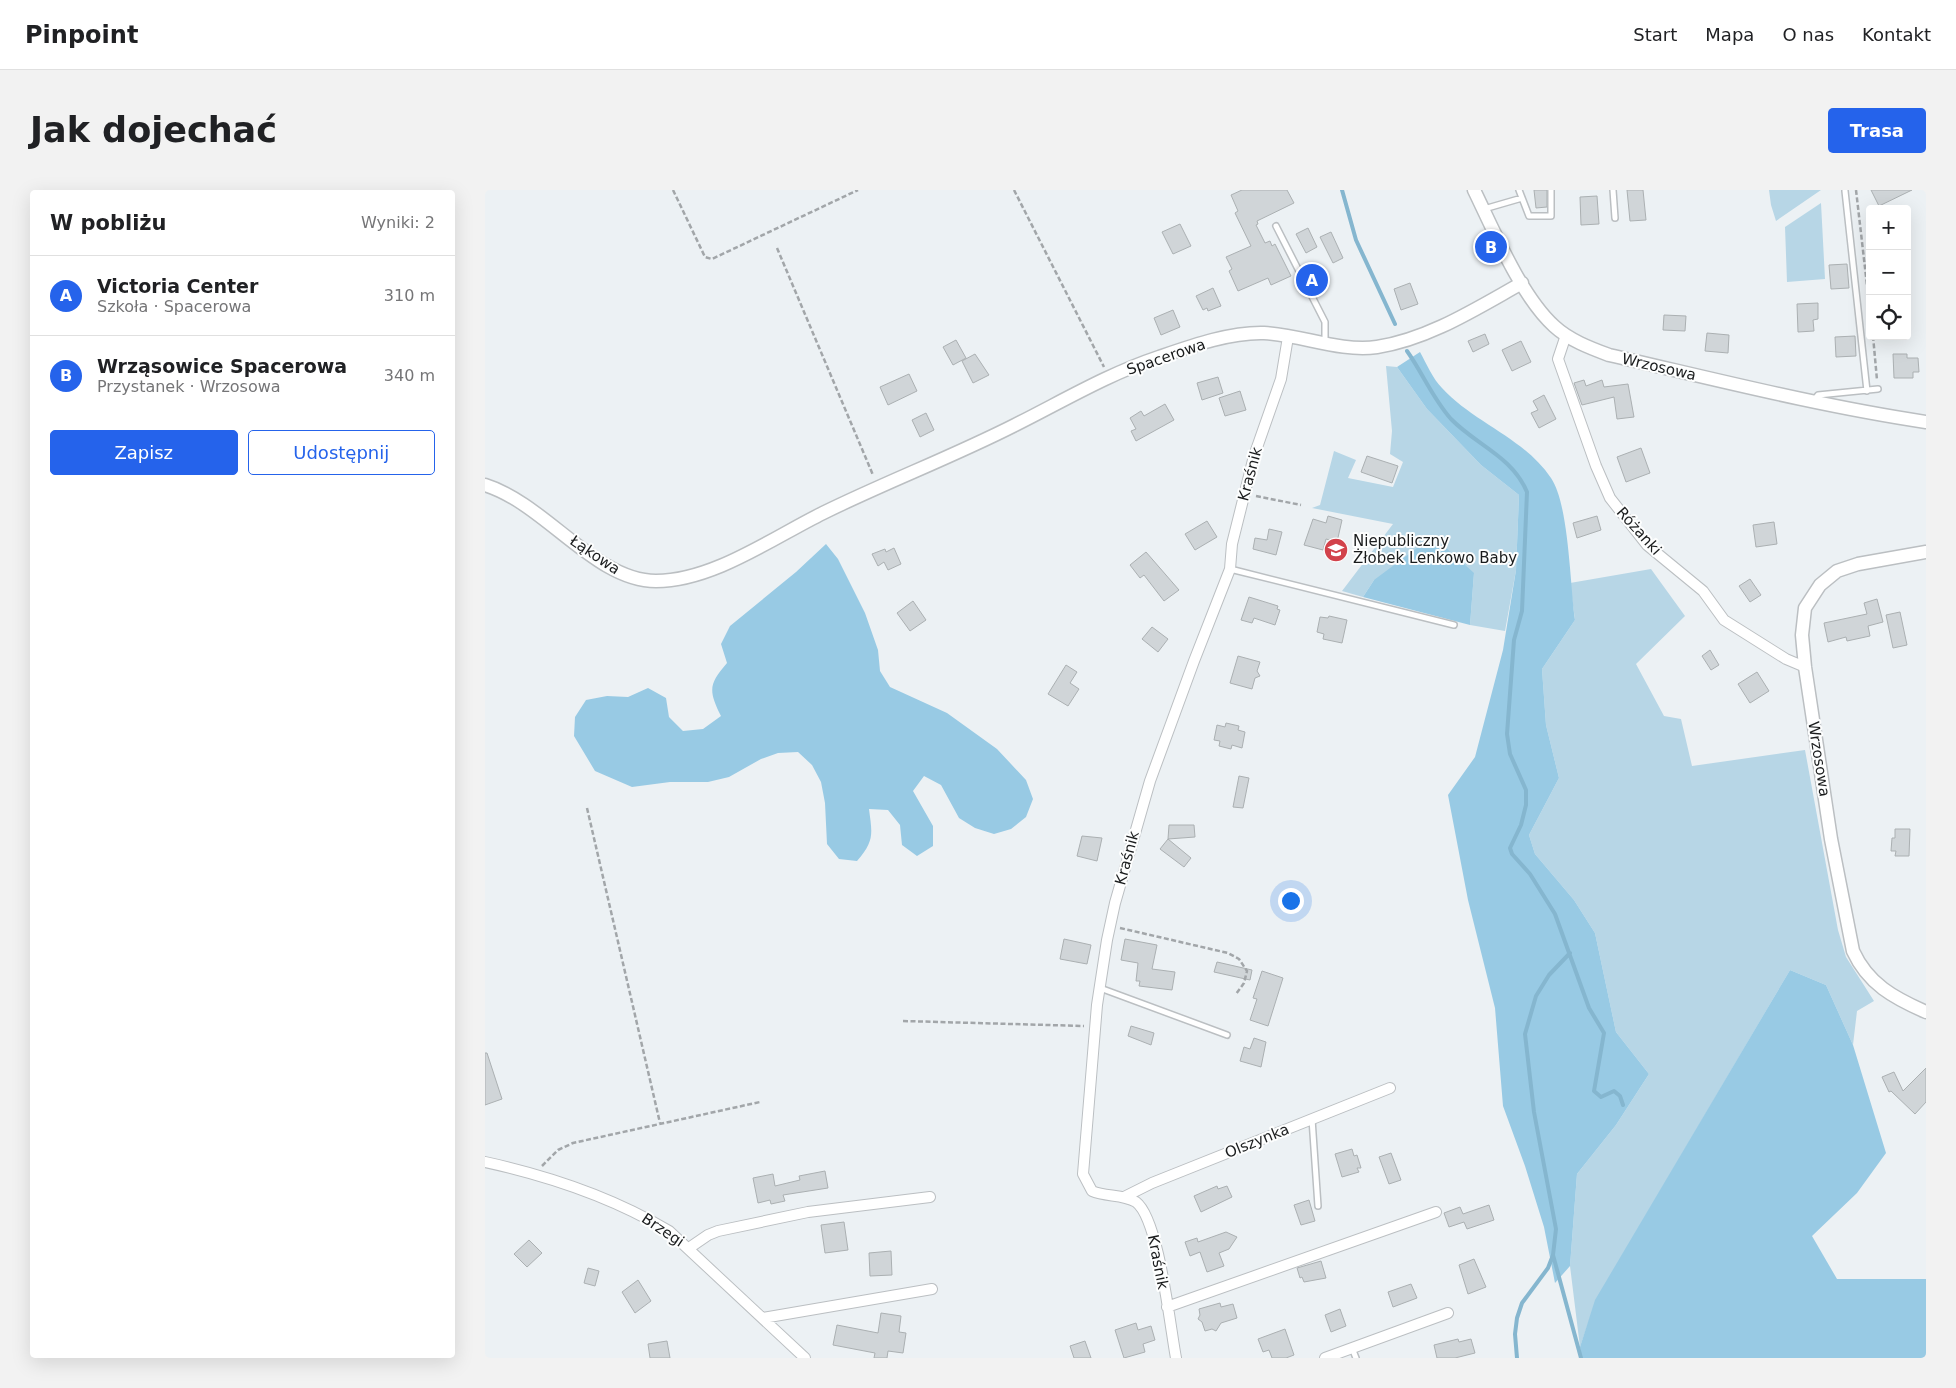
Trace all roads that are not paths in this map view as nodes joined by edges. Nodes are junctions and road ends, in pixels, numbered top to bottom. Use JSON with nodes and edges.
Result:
{"nodes":[{"id":1,"x":1474,"y":190,"type":"edge"},
{"id":2,"x":1519,"y":190,"type":"edge"},
{"id":3,"x":1551,"y":190,"type":"edge"},
{"id":4,"x":1613,"y":190,"type":"edge"},
{"id":5,"x":1845,"y":191,"type":"edge"},
{"id":6,"x":1521,"y":198,"type":"junction"},
{"id":7,"x":1483,"y":209,"type":"junction"},
{"id":8,"x":1615,"y":218,"type":"dead end"},
{"id":9,"x":1276,"y":226,"type":"dead end"},
{"id":10,"x":1522,"y":283,"type":"junction"},
{"id":11,"x":1566,"y":335,"type":"junction"},
{"id":12,"x":1288,"y":336,"type":"junction"},
{"id":13,"x":1325,"y":343,"type":"junction"},
{"id":14,"x":1878,"y":389,"type":"road end"},
{"id":15,"x":1867,"y":391,"type":"junction"},
{"id":16,"x":1812,"y":402,"type":"junction"},
{"id":17,"x":1926,"y":422,"type":"edge"},
{"id":18,"x":485,"y":485,"type":"edge"},
{"id":19,"x":824,"y":512,"type":"joint"},
{"id":20,"x":1926,"y":552,"type":"edge"},
{"id":21,"x":1230,"y":569,"type":"junction"},
{"id":22,"x":1454,"y":625,"type":"dead end"},
{"id":23,"x":1805,"y":667,"type":"junction"},
{"id":24,"x":1100,"y":988,"type":"junction"},
{"id":25,"x":1926,"y":1012,"type":"edge"},
{"id":26,"x":1227,"y":1035,"type":"dead end"},
{"id":27,"x":1390,"y":1088,"type":"dead end"},
{"id":28,"x":1312,"y":1119,"type":"junction"},
{"id":29,"x":486,"y":1164,"type":"edge"},
{"id":30,"x":930,"y":1197,"type":"dead end"},
{"id":31,"x":1124,"y":1197,"type":"junction"},
{"id":32,"x":1318,"y":1206,"type":"dead end"},
{"id":33,"x":1436,"y":1212,"type":"dead end"},
{"id":34,"x":689,"y":1248,"type":"junction"},
{"id":35,"x":932,"y":1288,"type":"dead end"},
{"id":36,"x":1167,"y":1308,"type":"junction"},
{"id":37,"x":1448,"y":1313,"type":"dead end"},
{"id":38,"x":763,"y":1318,"type":"junction"},
{"id":39,"x":1354,"y":1353,"type":"edge"},
{"id":40,"x":805,"y":1358,"type":"edge"},
{"id":41,"x":1176,"y":1358,"type":"edge"},
{"id":42,"x":1325,"y":1358,"type":"edge"}],
"edges":[{"from":1,"to":7,"type":"street","name":"Wrzosowa"},
{"from":2,"to":6,"type":"lane"},
{"from":3,"to":6,"type":"lane"},
{"from":4,"to":8,"type":"lane"},
{"from":5,"to":15,"type":"lane"},
{"from":6,"to":7,"type":"lane"},
{"from":7,"to":10,"type":"street","name":"Wrzosowa"},
{"from":9,"to":13,"type":"lane"},
{"from":10,"to":11,"type":"street","name":"Wrzosowa"},
{"from":10,"to":13,"type":"street","name":"Spacerowa"},
{"from":11,"to":16,"type":"street","name":"Wrzosowa"},
{"from":11,"to":23,"type":"street","name":"Różanki"},
{"from":12,"to":13,"type":"street","name":"Spacerowa"},
{"from":12,"to":19,"type":"street","name":"Spacerowa"},
{"from":12,"to":21,"type":"street","name":"Kraśnik"},
{"from":14,"to":15,"type":"lane"},
{"from":15,"to":16,"type":"lane"},
{"from":16,"to":17,"type":"street","name":"Wrzosowa"},
{"from":18,"to":19,"type":"street","name":"Łąkowa"},
{"from":20,"to":23,"type":"street","name":"Wrzosowa"},
{"from":21,"to":22,"type":"lane"},
{"from":21,"to":24,"type":"street","name":"Kraśnik"},
{"from":23,"to":25,"type":"street","name":"Wrzosowa"},
{"from":24,"to":26,"type":"lane"},
{"from":24,"to":31,"type":"street","name":"Kraśnik"},
{"from":27,"to":28,"type":"street","name":"Olszynka"},
{"from":28,"to":31,"type":"street","name":"Olszynka"},
{"from":28,"to":32,"type":"lane"},
{"from":29,"to":34,"type":"street","name":"Brzegi"},
{"from":30,"to":34,"type":"street"},
{"from":31,"to":36,"type":"street","name":"Kraśnik"},
{"from":33,"to":36,"type":"street"},
{"from":34,"to":38,"type":"street","name":"Brzegi"},
{"from":35,"to":38,"type":"street"},
{"from":36,"to":41,"type":"street","name":"Kraśnik"},
{"from":37,"to":39,"type":"street"},
{"from":38,"to":40,"type":"street","name":"Brzegi"},
{"from":39,"to":42,"type":"street"}]}
